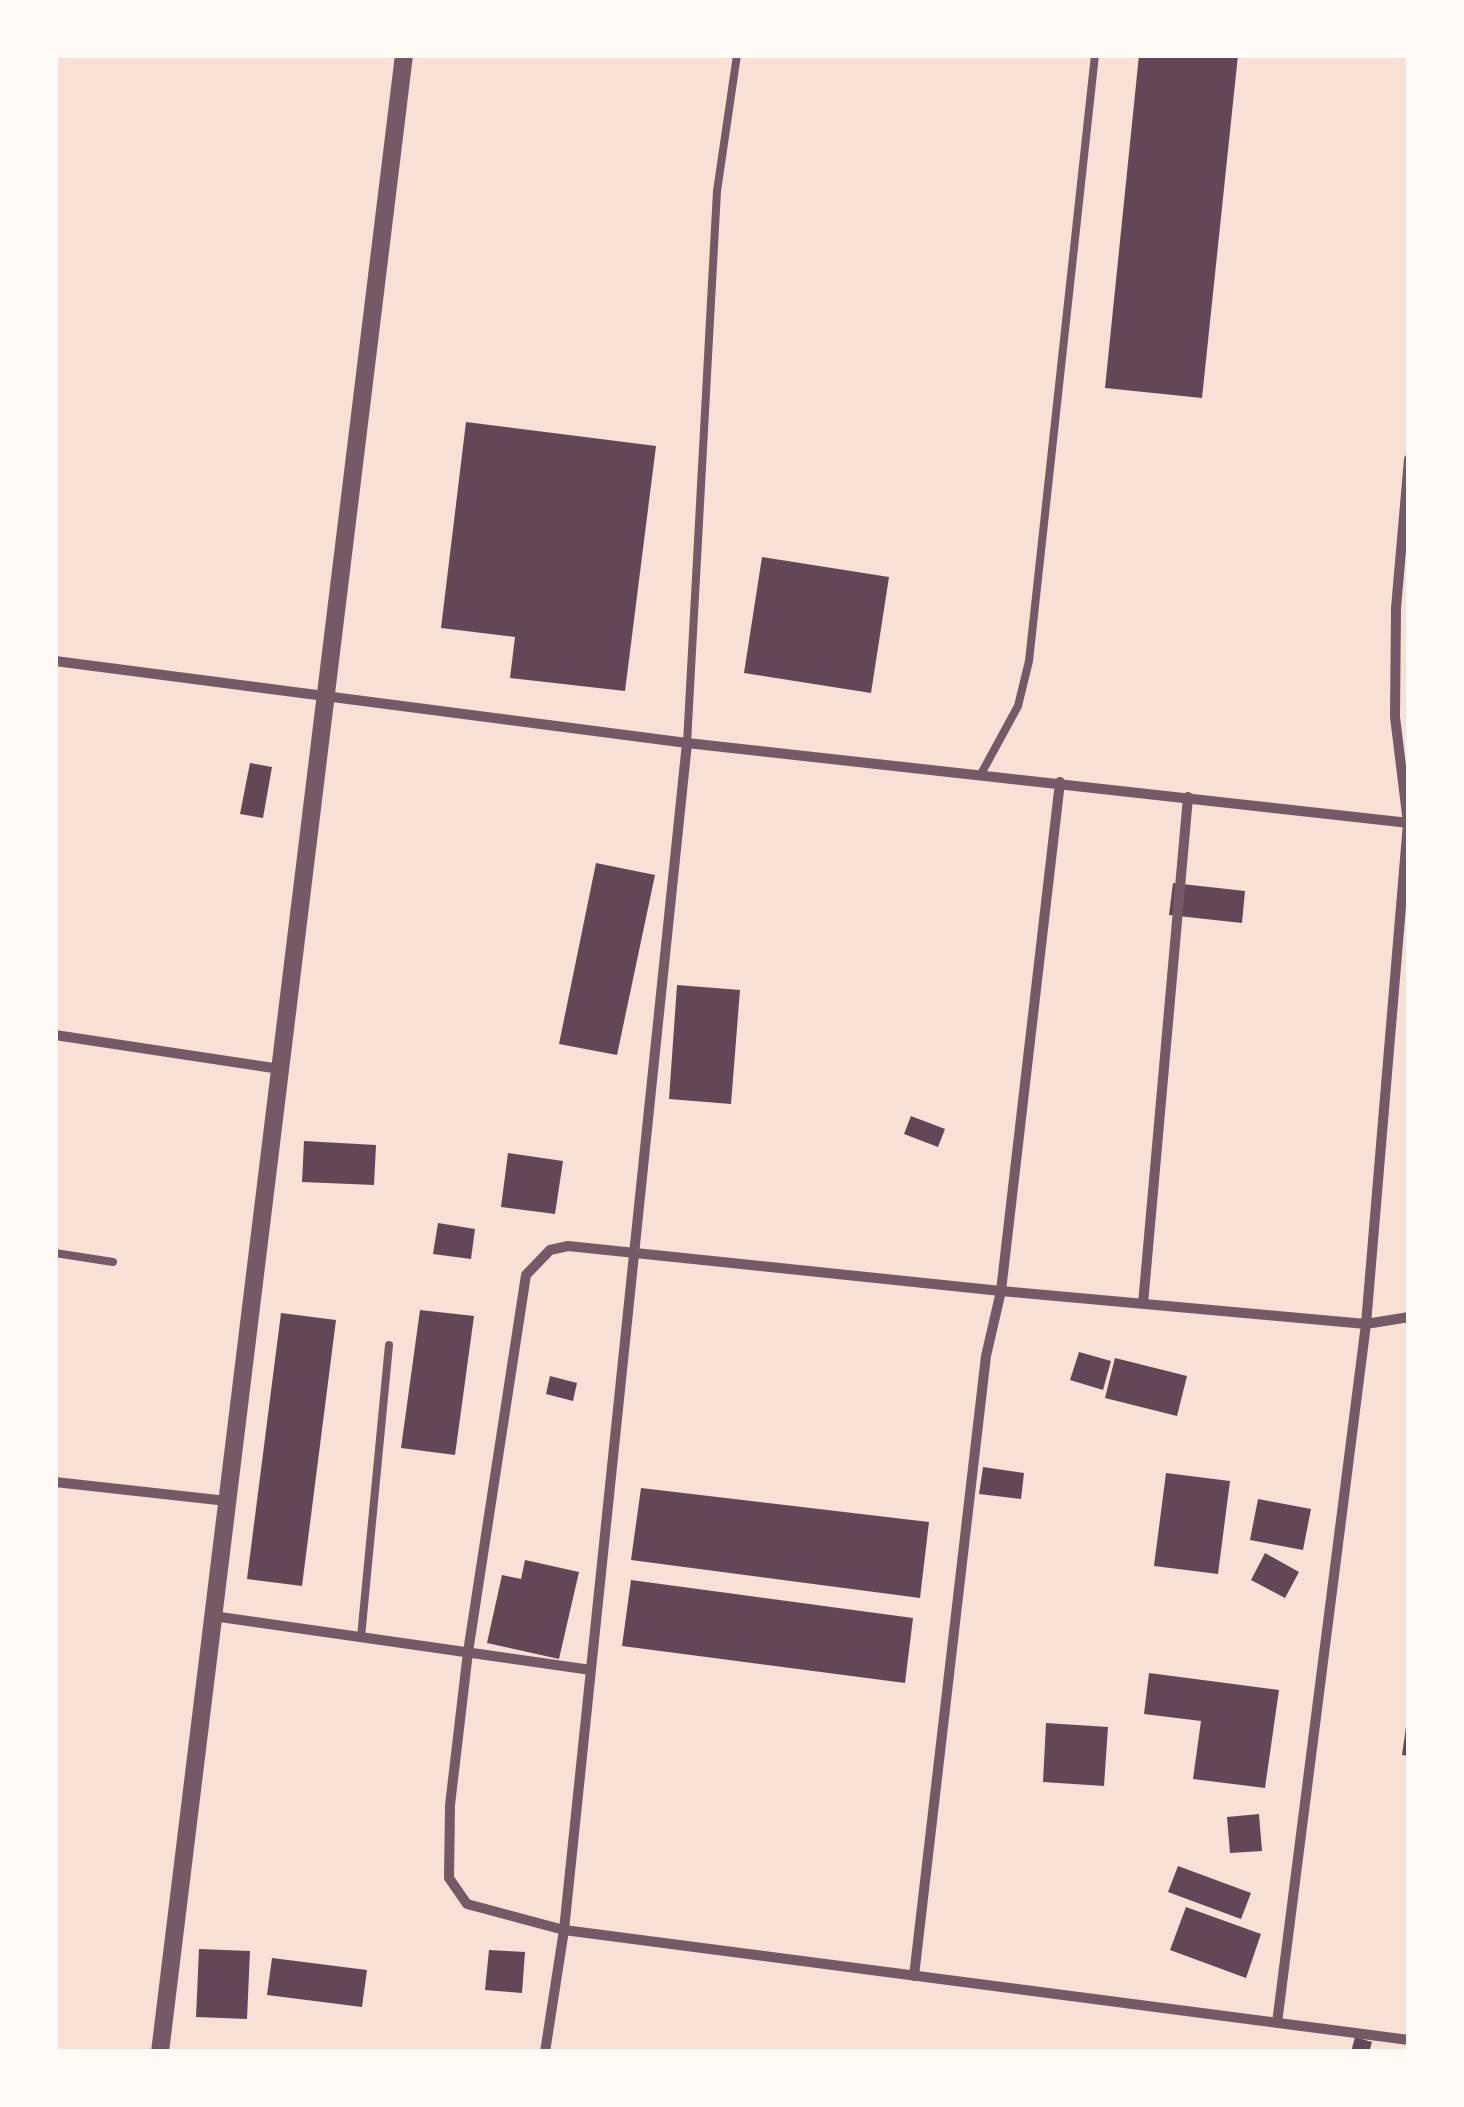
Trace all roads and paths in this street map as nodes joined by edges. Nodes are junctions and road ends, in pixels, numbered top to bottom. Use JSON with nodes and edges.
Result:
{"nodes":[{"id":1,"x":404,"y":55,"type":"edge"},
{"id":2,"x":737,"y":55,"type":"edge"},
{"id":3,"x":1095,"y":55,"type":"edge"},
{"id":4,"x":1409,"y":459,"type":"edge"},
{"id":5,"x":55,"y":661,"type":"edge"},
{"id":6,"x":326,"y":697,"type":"junction"},
{"id":7,"x":686,"y":743,"type":"junction"},
{"id":8,"x":980,"y":774,"type":"junction"},
{"id":9,"x":1060,"y":782,"type":"junction"},
{"id":10,"x":1188,"y":797,"type":"junction"},
{"id":11,"x":1409,"y":823,"type":"edge"},
{"id":12,"x":55,"y":1036,"type":"edge"},
{"id":13,"x":280,"y":1069,"type":"junction"},
{"id":14,"x":634,"y":1249,"type":"junction"},
{"id":15,"x":55,"y":1253,"type":"edge"},
{"id":16,"x":113,"y":1262,"type":"dead end"},
{"id":17,"x":1000,"y":1290,"type":"junction"},
{"id":18,"x":1142,"y":1304,"type":"junction"},
{"id":19,"x":1409,"y":1317,"type":"edge"},
{"id":20,"x":1366,"y":1324,"type":"junction"},
{"id":21,"x":389,"y":1344,"type":"dead end"},
{"id":22,"x":55,"y":1482,"type":"edge"},
{"id":23,"x":227,"y":1501,"type":"junction"},
{"id":24,"x":213,"y":1616,"type":"junction"},
{"id":25,"x":361,"y":1637,"type":"junction"},
{"id":26,"x":468,"y":1652,"type":"junction"},
{"id":27,"x":591,"y":1670,"type":"junction"},
{"id":28,"x":564,"y":1930,"type":"junction"},
{"id":29,"x":914,"y":1976,"type":"junction"},
{"id":30,"x":1277,"y":2023,"type":"junction"},
{"id":31,"x":1409,"y":2040,"type":"edge"},
{"id":32,"x":160,"y":2052,"type":"edge"},
{"id":33,"x":546,"y":2052,"type":"edge"}],
"edges":[{"from":1,"to":6,"type":"street"},
{"from":2,"to":7,"type":"lane"},
{"from":3,"to":8,"type":"lane"},
{"from":4,"to":11,"type":"street"},
{"from":5,"to":6,"type":"street"},
{"from":6,"to":7,"type":"street"},
{"from":6,"to":13,"type":"street"},
{"from":7,"to":8,"type":"street"},
{"from":7,"to":14,"type":"street"},
{"from":8,"to":9,"type":"street"},
{"from":9,"to":10,"type":"street"},
{"from":9,"to":17,"type":"street"},
{"from":10,"to":11,"type":"street"},
{"from":10,"to":18,"type":"street"},
{"from":11,"to":20,"type":"street"},
{"from":12,"to":13,"type":"street"},
{"from":13,"to":23,"type":"street"},
{"from":14,"to":17,"type":"street"},
{"from":14,"to":26,"type":"street"},
{"from":14,"to":27,"type":"street"},
{"from":15,"to":16,"type":"lane"},
{"from":17,"to":18,"type":"street"},
{"from":17,"to":29,"type":"street"},
{"from":18,"to":20,"type":"street"},
{"from":19,"to":20,"type":"street"},
{"from":20,"to":30,"type":"street"},
{"from":21,"to":25,"type":"lane"},
{"from":22,"to":23,"type":"street"},
{"from":23,"to":24,"type":"street"},
{"from":24,"to":25,"type":"street"},
{"from":24,"to":32,"type":"street"},
{"from":25,"to":26,"type":"street"},
{"from":26,"to":27,"type":"street"},
{"from":26,"to":28,"type":"street"},
{"from":27,"to":28,"type":"street"},
{"from":28,"to":29,"type":"street"},
{"from":28,"to":33,"type":"street"},
{"from":29,"to":30,"type":"street"},
{"from":30,"to":31,"type":"street"}]}
